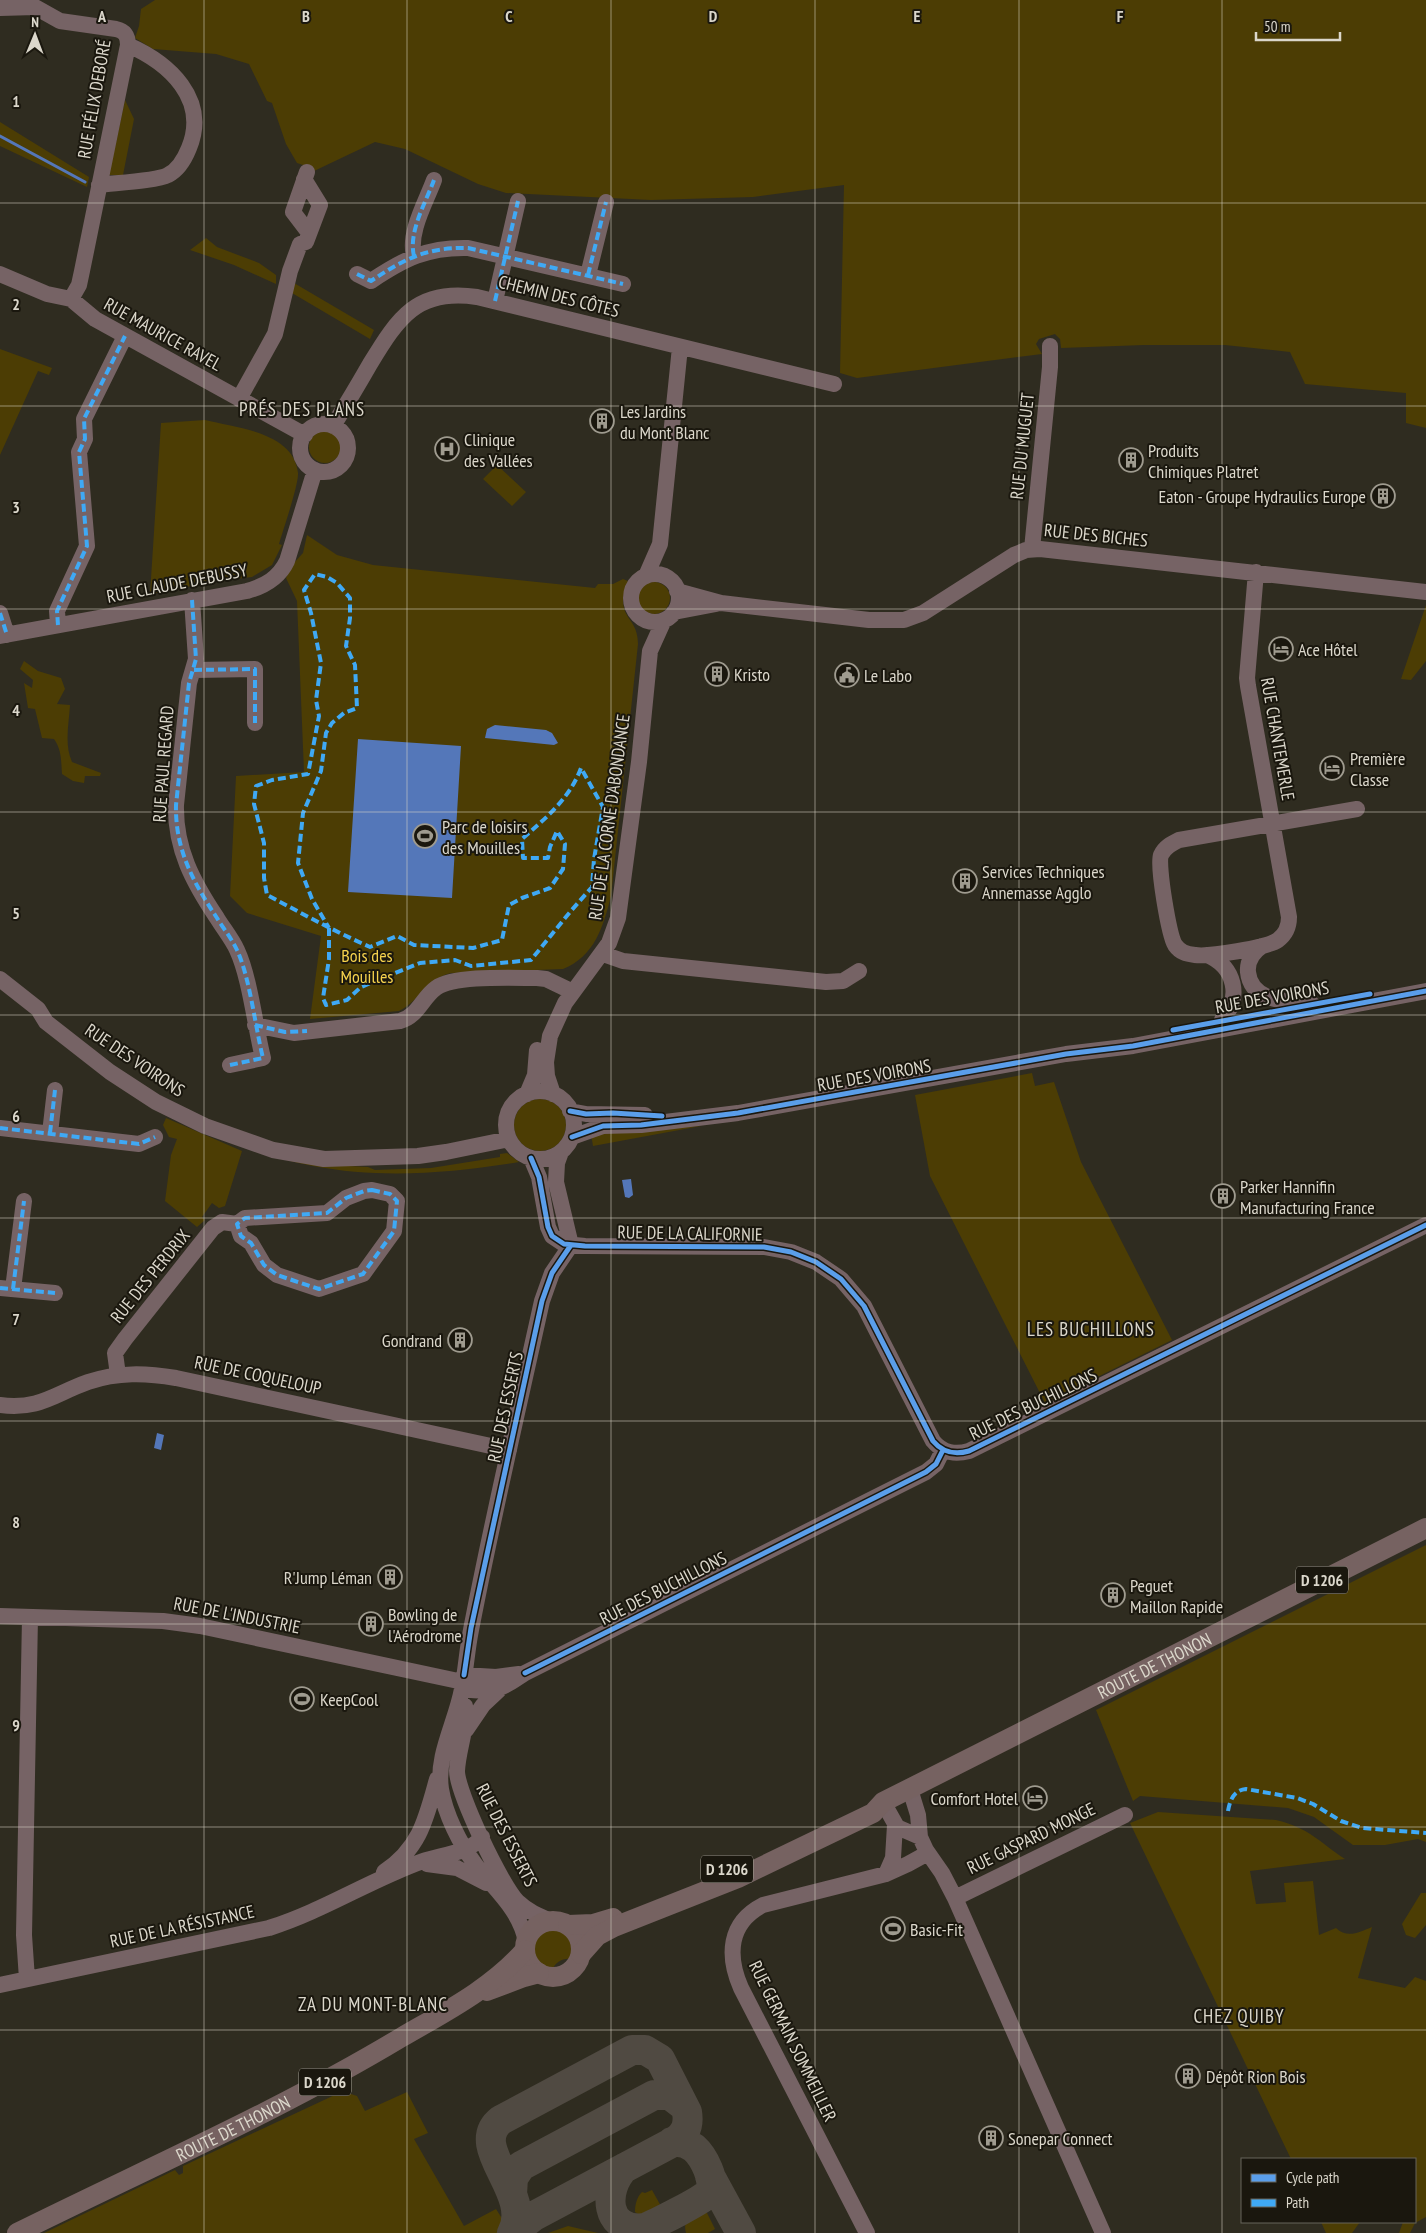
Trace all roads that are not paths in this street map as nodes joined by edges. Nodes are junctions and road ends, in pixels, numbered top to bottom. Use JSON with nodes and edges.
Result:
{"nodes":[{"id":1,"x":0,"y":8,"type":"edge"},
{"id":2,"x":128,"y":45,"type":"junction"},
{"id":3,"x":434,"y":180,"type":"dead end"},
{"id":4,"x":99,"y":186,"type":"junction"},
{"id":5,"x":518,"y":201,"type":"dead end"},
{"id":6,"x":606,"y":202,"type":"dead end"},
{"id":7,"x":309,"y":232,"type":"junction"},
{"id":8,"x":505,"y":255,"type":"junction"},
{"id":9,"x":414,"y":256,"type":"junction"},
{"id":10,"x":0,"y":274,"type":"edge"},
{"id":11,"x":357,"y":274,"type":"dead end"},
{"id":12,"x":588,"y":275,"type":"junction"},
{"id":13,"x":624,"y":284,"type":"dead end"},
{"id":14,"x":71,"y":299,"type":"junction"},
{"id":15,"x":495,"y":301,"type":"junction"},
{"id":16,"x":125,"y":336,"type":"junction"},
{"id":17,"x":1050,"y":346,"type":"dead end"},
{"id":18,"x":680,"y":347,"type":"junction"},
{"id":19,"x":834,"y":384,"type":"dead end"},
{"id":20,"x":238,"y":399,"type":"junction"},
{"id":21,"x":334,"y":426,"type":"junction"},
{"id":22,"x":305,"y":435,"type":"junction"},
{"id":23,"x":315,"y":470,"type":"junction"},
{"id":24,"x":660,"y":544,"type":"junction"},
{"id":25,"x":1032,"y":549,"type":"junction"},
{"id":26,"x":1256,"y":572,"type":"junction"},
{"id":27,"x":646,"y":576,"type":"junction"},
{"id":28,"x":674,"y":586,"type":"junction"},
{"id":29,"x":1426,"y":592,"type":"edge"},
{"id":30,"x":192,"y":600,"type":"junction"},
{"id":31,"x":721,"y":604,"type":"junction"},
{"id":32,"x":0,"y":613,"type":"edge"},
{"id":33,"x":669,"y":616,"type":"junction"},
{"id":34,"x":641,"y":618,"type":"junction"},
{"id":35,"x":58,"y":626,"type":"junction"},
{"id":36,"x":4,"y":635,"type":"edge"},
{"id":37,"x":650,"y":651,"type":"junction"},
{"id":38,"x":194,"y":670,"type":"junction"},
{"id":39,"x":255,"y":723,"type":"dead end"},
{"id":40,"x":1358,"y":809,"type":"dead end"},
{"id":41,"x":1273,"y":823,"type":"junction"},
{"id":42,"x":1262,"y":946,"type":"junction"},
{"id":43,"x":603,"y":954,"type":"junction"},
{"id":44,"x":1207,"y":955,"type":"junction"},
{"id":45,"x":859,"y":971,"type":"dead end"},
{"id":46,"x":0,"y":979,"type":"edge"},
{"id":47,"x":1426,"y":989,"type":"edge"},
{"id":48,"x":569,"y":997,"type":"junction"},
{"id":49,"x":1312,"y":1004,"type":"junction"},
{"id":50,"x":1222,"y":1020,"type":"junction"},
{"id":51,"x":255,"y":1025,"type":"junction"},
{"id":52,"x":1066,"y":1054,"type":"junction"},
{"id":53,"x":230,"y":1065,"type":"dead end"},
{"id":54,"x":55,"y":1090,"type":"dead end"},
{"id":55,"x":527,"y":1094,"type":"junction"},
{"id":56,"x":553,"y":1094,"type":"junction"},
{"id":57,"x":570,"y":1111,"type":"junction"},
{"id":58,"x":687,"y":1118,"type":"junction"},
{"id":59,"x":0,"y":1128,"type":"edge"},
{"id":60,"x":50,"y":1133,"type":"junction"},
{"id":61,"x":154,"y":1137,"type":"dead end"},
{"id":62,"x":572,"y":1137,"type":"junction"},
{"id":63,"x":509,"y":1139,"type":"junction"},
{"id":64,"x":561,"y":1152,"type":"junction"},
{"id":65,"x":530,"y":1158,"type":"junction"},
{"id":66,"x":24,"y":1201,"type":"dead end"},
{"id":67,"x":237,"y":1224,"type":"junction"},
{"id":68,"x":1426,"y":1225,"type":"edge"},
{"id":69,"x":571,"y":1245,"type":"junction"},
{"id":70,"x":6,"y":1288,"type":"edge"},
{"id":71,"x":55,"y":1293,"type":"dead end"},
{"id":72,"x":118,"y":1375,"type":"junction"},
{"id":73,"x":0,"y":1405,"type":"edge"},
{"id":74,"x":509,"y":1450,"type":"junction"},
{"id":75,"x":943,"y":1450,"type":"junction"},
{"id":76,"x":1426,"y":1528,"type":"edge"},
{"id":77,"x":0,"y":1616,"type":"edge"},
{"id":78,"x":30,"y":1617,"type":"junction"},
{"id":79,"x":525,"y":1673,"type":"junction"},
{"id":80,"x":463,"y":1682,"type":"junction"},
{"id":81,"x":500,"y":1690,"type":"junction"},
{"id":82,"x":462,"y":1739,"type":"junction"},
{"id":83,"x":442,"y":1761,"type":"junction"},
{"id":84,"x":910,"y":1789,"type":"junction"},
{"id":85,"x":883,"y":1802,"type":"junction"},
{"id":86,"x":448,"y":1812,"type":"junction"},
{"id":87,"x":470,"y":1813,"type":"junction"},
{"id":88,"x":1125,"y":1815,"type":"dead end"},
{"id":89,"x":425,"y":1821,"type":"junction"},
{"id":90,"x":895,"y":1824,"type":"junction"},
{"id":91,"x":482,"y":1837,"type":"junction"},
{"id":92,"x":920,"y":1837,"type":"junction"},
{"id":93,"x":465,"y":1848,"type":"junction"},
{"id":94,"x":928,"y":1853,"type":"junction"},
{"id":95,"x":414,"y":1865,"type":"junction"},
{"id":96,"x":886,"y":1874,"type":"junction"},
{"id":97,"x":365,"y":1884,"type":"junction"},
{"id":98,"x":496,"y":1890,"type":"junction"},
{"id":99,"x":955,"y":1898,"type":"junction"},
{"id":100,"x":559,"y":1923,"type":"junction"},
{"id":101,"x":526,"y":1946,"type":"junction"},
{"id":102,"x":580,"y":1954,"type":"junction"},
{"id":103,"x":540,"y":1973,"type":"junction"},
{"id":104,"x":27,"y":1979,"type":"junction"},
{"id":105,"x":0,"y":1985,"type":"edge"},
{"id":106,"x":469,"y":1998,"type":"junction"},
{"id":107,"x":17,"y":2233,"type":"edge"},
{"id":108,"x":867,"y":2233,"type":"edge"},
{"id":109,"x":1103,"y":2233,"type":"edge"}],
"edges":[{"from":1,"to":2,"type":"street","name":"RUE FÉLIX DEBORÉ"},
{"from":2,"to":4,"type":"street","name":"RUE FÉLIX DEBORÉ"},
{"from":2,"to":4,"type":"street"},
{"from":3,"to":9,"type":"street"},
{"from":4,"to":14,"type":"street","name":"RUE FÉLIX DEBORÉ"},
{"from":5,"to":8,"type":"street"},
{"from":6,"to":12,"type":"street"},
{"from":7,"to":7,"type":"street"},
{"from":7,"to":20,"type":"street"},
{"from":8,"to":9,"type":"street"},
{"from":8,"to":12,"type":"street"},
{"from":8,"to":15,"type":"street"},
{"from":9,"to":11,"type":"street"},
{"from":10,"to":14,"type":"street","name":"RUE MAURICE RAVEL"},
{"from":12,"to":13,"type":"street"},
{"from":14,"to":16,"type":"street","name":"RUE MAURICE RAVEL"},
{"from":15,"to":18,"type":"street","name":"CHEMIN DES CÔTES"},
{"from":15,"to":21,"type":"street","name":"CHEMIN DES CÔTES"},
{"from":16,"to":20,"type":"street","name":"RUE MAURICE RAVEL"},
{"from":16,"to":35,"type":"street"},
{"from":17,"to":25,"type":"street","name":"RUE DU MUGUET"},
{"from":18,"to":19,"type":"street","name":"CHEMIN DES CÔTES"},
{"from":18,"to":24,"type":"street"},
{"from":20,"to":22,"type":"street","name":"RUE MAURICE RAVEL"},
{"from":21,"to":22,"type":"street"},
{"from":21,"to":23,"type":"street"},
{"from":22,"to":23,"type":"street"},
{"from":23,"to":30,"type":"street","name":"RUE CLAUDE DEBUSSY"},
{"from":24,"to":27,"type":"street"},
{"from":24,"to":28,"type":"street"},
{"from":25,"to":26,"type":"street","name":"RUE DES BICHES"},
{"from":25,"to":31,"type":"street","name":"RUE DES BICHES"},
{"from":26,"to":29,"type":"street","name":"RUE DES BICHES"},
{"from":26,"to":41,"type":"street","name":"RUE CHANTEMERLE"},
{"from":27,"to":28,"type":"street"},
{"from":27,"to":34,"type":"street"},
{"from":28,"to":31,"type":"street","name":"RUE DES BICHES"},
{"from":28,"to":33,"type":"street"},
{"from":30,"to":35,"type":"street","name":"RUE CLAUDE DEBUSSY"},
{"from":30,"to":38,"type":"street","name":"RUE PAUL REGARD"},
{"from":31,"to":33,"type":"street","name":"RUE DES BICHES"},
{"from":32,"to":36,"type":"street"},
{"from":33,"to":34,"type":"street"},
{"from":33,"to":37,"type":"street","name":"RUE DE LA CORNE D'ABONDANCE"},
{"from":34,"to":37,"type":"street","name":"RUE DE LA CORNE D'ABONDANCE"},
{"from":35,"to":36,"type":"street","name":"RUE CLAUDE DEBUSSY"},
{"from":37,"to":43,"type":"street","name":"RUE DE LA CORNE D'ABONDANCE"},
{"from":38,"to":39,"type":"street"},
{"from":38,"to":51,"type":"street","name":"RUE PAUL REGARD"},
{"from":40,"to":41,"type":"street","name":"RUE CHANTEMERLE"},
{"from":41,"to":42,"type":"street","name":"RUE CHANTEMERLE"},
{"from":41,"to":44,"type":"street","name":"RUE CHANTEMERLE"},
{"from":42,"to":44,"type":"street","name":"RUE CHANTEMERLE"},
{"from":42,"to":49,"type":"street","name":"RUE CHANTEMERLE"},
{"from":43,"to":45,"type":"street"},
{"from":43,"to":48,"type":"street","name":"RUE DE LA CORNE D'ABONDANCE"},
{"from":44,"to":50,"type":"street"},
{"from":46,"to":63,"type":"street","name":"RUE DES VOIRONS"},
{"from":47,"to":49,"type":"street","name":"RUE DES VOIRONS"},
{"from":47,"to":52,"type":"street","name":"RUE DES VOIRONS"},
{"from":48,"to":51,"type":"street"},
{"from":48,"to":55,"type":"street","name":"RUE DE LA CORNE D'ABONDANCE"},
{"from":48,"to":56,"type":"street","name":"RUE DE LA CORNE D'ABONDANCE"},
{"from":49,"to":50,"type":"street","name":"RUE DES VOIRONS"},
{"from":50,"to":52,"type":"street","name":"RUE DES VOIRONS"},
{"from":51,"to":53,"type":"street","name":"RUE PAUL REGARD"},
{"from":52,"to":58,"type":"street","name":"RUE DES VOIRONS"},
{"from":54,"to":60,"type":"street"},
{"from":55,"to":56,"type":"street"},
{"from":55,"to":63,"type":"street"},
{"from":56,"to":57,"type":"street"},
{"from":57,"to":58,"type":"street","name":"RUE DES VOIRONS"},
{"from":57,"to":62,"type":"street"},
{"from":58,"to":62,"type":"street","name":"RUE DES VOIRONS"},
{"from":59,"to":60,"type":"street"},
{"from":60,"to":61,"type":"street"},
{"from":62,"to":64,"type":"street"},
{"from":63,"to":65,"type":"street"},
{"from":64,"to":65,"type":"street"},
{"from":64,"to":69,"type":"street"},
{"from":65,"to":69,"type":"street"},
{"from":66,"to":70,"type":"street"},
{"from":67,"to":67,"type":"street","name":"RUE DES PERDRIX"},
{"from":67,"to":72,"type":"street","name":"RUE DES PERDRIX"},
{"from":68,"to":75,"type":"street","name":"RUE DES BUCHILLONS"},
{"from":69,"to":74,"type":"street","name":"RUE DES ESSERTS"},
{"from":69,"to":75,"type":"street","name":"RUE DE LA CALIFORNIE"},
{"from":70,"to":71,"type":"street"},
{"from":72,"to":73,"type":"street","name":"RUE DE COQUELOUP"},
{"from":72,"to":74,"type":"street","name":"RUE DE COQUELOUP"},
{"from":74,"to":80,"type":"street","name":"RUE DES ESSERTS"},
{"from":75,"to":79,"type":"street","name":"RUE DES BUCHILLONS"},
{"from":76,"to":84,"type":"main road","name":"ROUTE DE THONON","number":"D 1206"},
{"from":77,"to":78,"type":"street","name":"RUE DE L'INDUSTRIE"},
{"from":78,"to":80,"type":"street","name":"RUE DE L'INDUSTRIE"},
{"from":78,"to":104,"type":"street"},
{"from":79,"to":80,"type":"street","name":"RUE DES BUCHILLONS"},
{"from":79,"to":81,"type":"street","name":"RUE DES BUCHILLONS"},
{"from":80,"to":81,"type":"street"},
{"from":80,"to":82,"type":"street","name":"RUE DES ESSERTS"},
{"from":80,"to":83,"type":"street","name":"RUE DES ESSERTS"},
{"from":81,"to":82,"type":"street","name":"RUE DES BUCHILLONS"},
{"from":82,"to":87,"type":"street","name":"RUE DES ESSERTS"},
{"from":83,"to":86,"type":"street","name":"RUE DES ESSERTS"},
{"from":83,"to":89,"type":"street","name":"RUE DE LA RÉSISTANCE"},
{"from":84,"to":85,"type":"main road","name":"ROUTE DE THONON","number":"D 1206"},
{"from":84,"to":92,"type":"street"},
{"from":85,"to":90,"type":"street"},
{"from":85,"to":100,"type":"main road","name":"ROUTE DE THONON","number":"D 1206"},
{"from":85,"to":102,"type":"main road","name":"ROUTE DE THONON","number":"D 1206"},
{"from":86,"to":87,"type":"street"},
{"from":86,"to":89,"type":"street"},
{"from":86,"to":93,"type":"street","name":"RUE DES ESSERTS"},
{"from":87,"to":91,"type":"street","name":"RUE DES ESSERTS"},
{"from":88,"to":99,"type":"street","name":"RUE GASPARD MONGE"},
{"from":89,"to":97,"type":"street","name":"RUE DE LA RÉSISTANCE"},
{"from":90,"to":92,"type":"street"},
{"from":90,"to":96,"type":"street"},
{"from":91,"to":93,"type":"street","name":"RUE DE LA RÉSISTANCE"},
{"from":91,"to":100,"type":"street","name":"RUE DES ESSERTS"},
{"from":92,"to":94,"type":"street"},
{"from":93,"to":95,"type":"street","name":"RUE DE LA RÉSISTANCE"},
{"from":93,"to":98,"type":"street","name":"RUE DES ESSERTS"},
{"from":94,"to":96,"type":"street","name":"RUE GERMAIN SOMMEILLER"},
{"from":94,"to":99,"type":"street"},
{"from":95,"to":97,"type":"street","name":"RUE DE LA RÉSISTANCE"},
{"from":95,"to":98,"type":"street"},
{"from":96,"to":108,"type":"street","name":"RUE GERMAIN SOMMEILLER"},
{"from":97,"to":104,"type":"street","name":"RUE DE LA RÉSISTANCE"},
{"from":98,"to":101,"type":"street","name":"RUE DES ESSERTS"},
{"from":99,"to":109,"type":"street"},
{"from":100,"to":101,"type":"main road"},
{"from":100,"to":102,"type":"main road"},
{"from":101,"to":103,"type":"main road"},
{"from":101,"to":106,"type":"main road","name":"ROUTE DE THONON","number":"D 1206"},
{"from":102,"to":103,"type":"main road"},
{"from":103,"to":106,"type":"main road","name":"ROUTE DE THONON","number":"D 1206"},
{"from":104,"to":105,"type":"street","name":"RUE DE LA RÉSISTANCE"},
{"from":106,"to":107,"type":"main road","name":"ROUTE DE THONON","number":"D 1206"}]}
